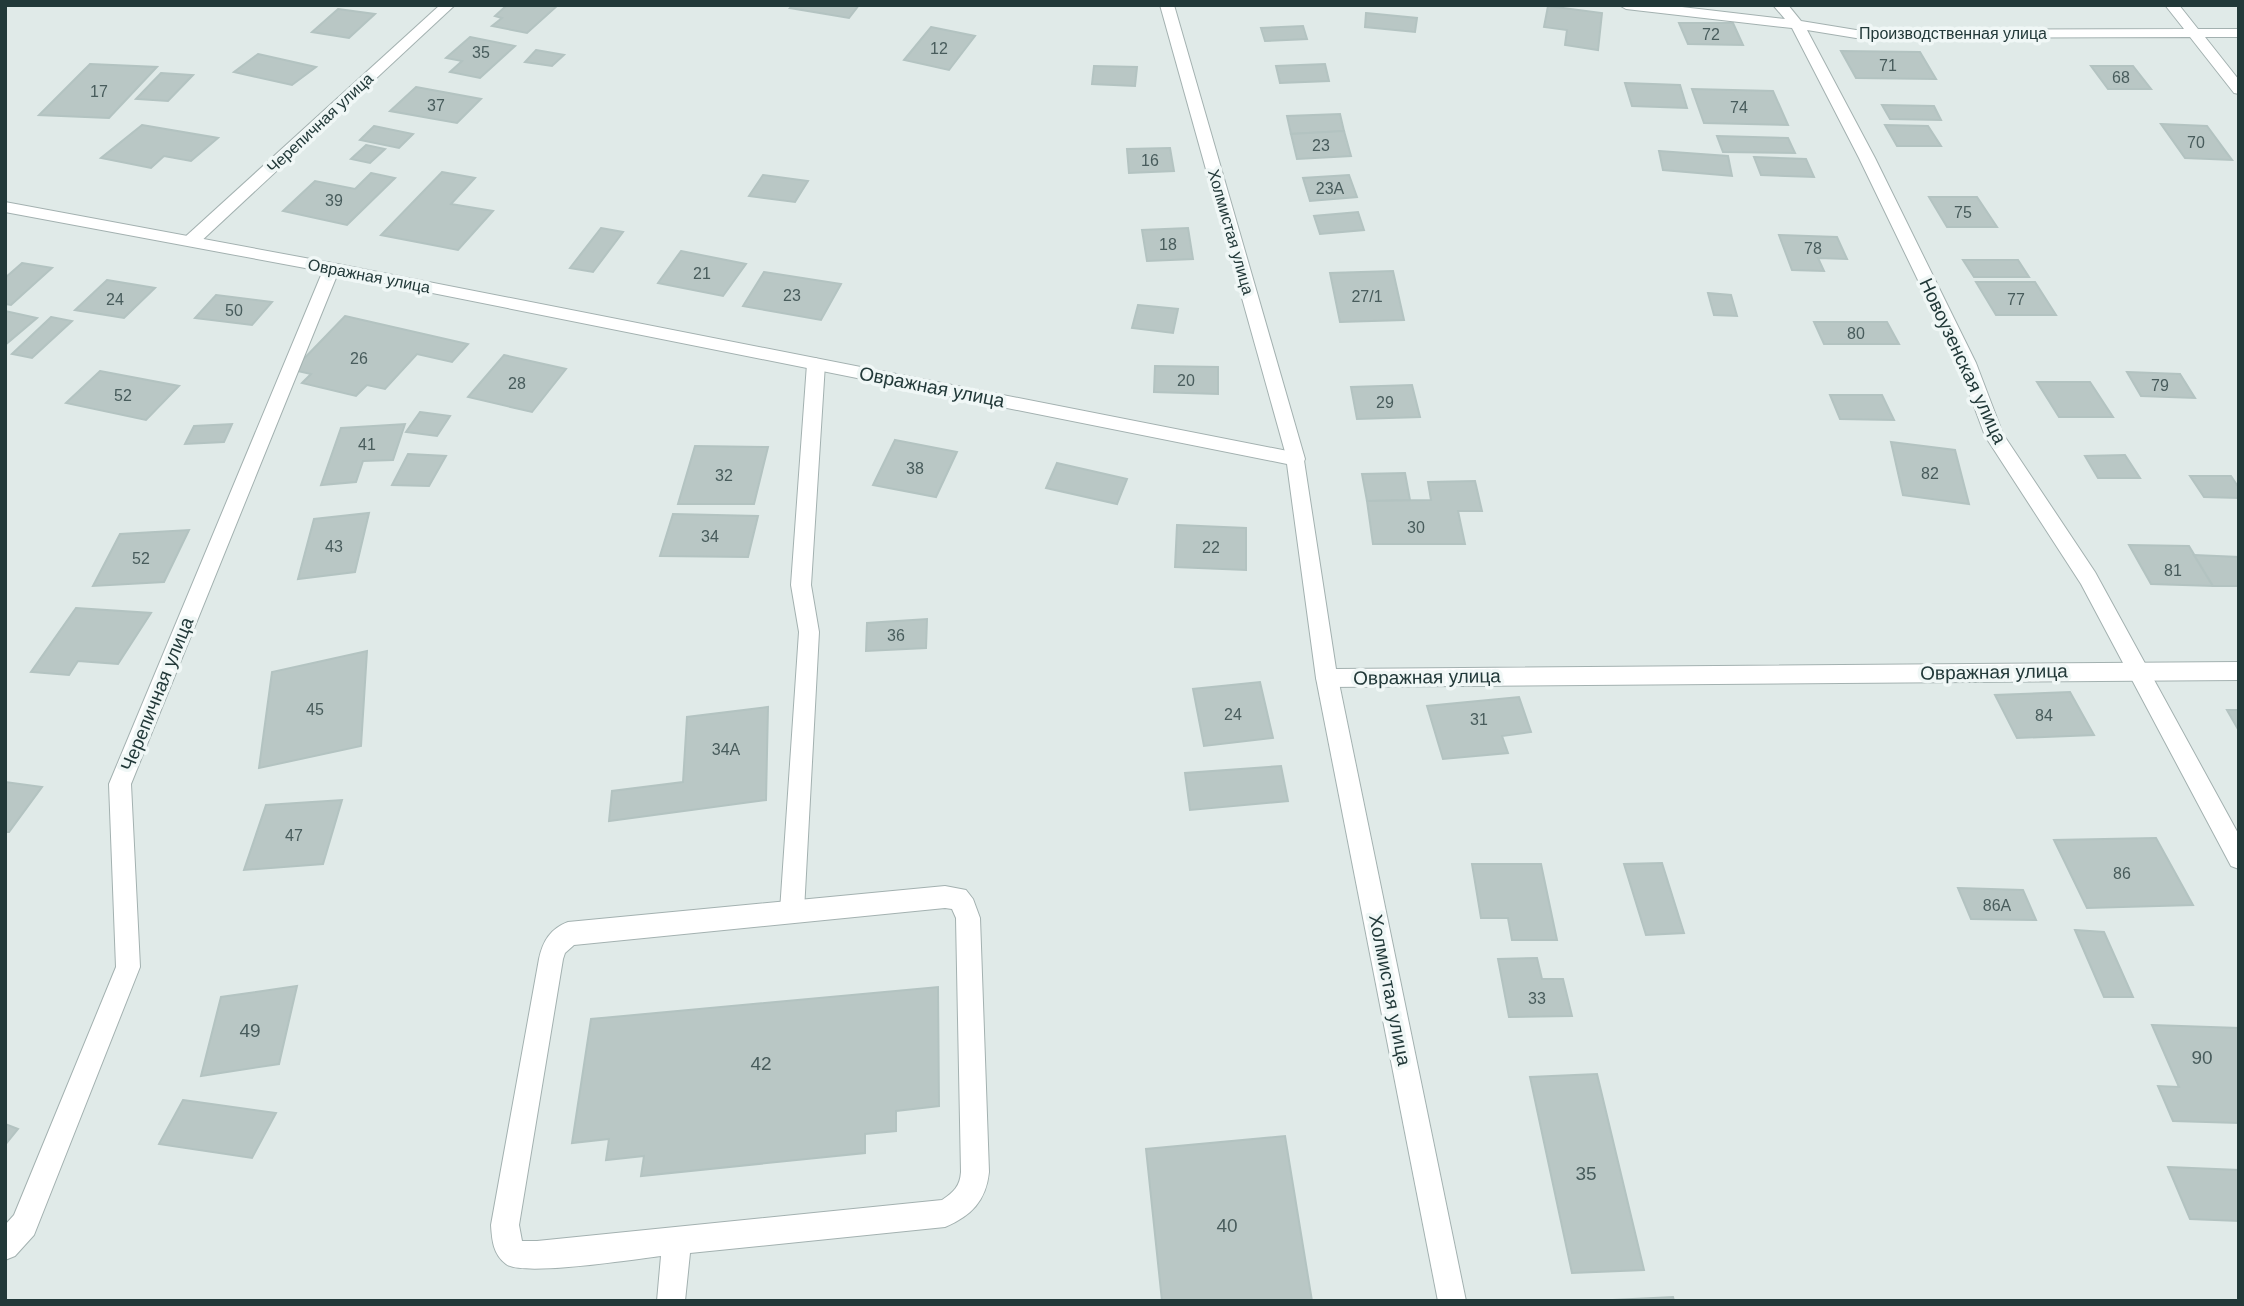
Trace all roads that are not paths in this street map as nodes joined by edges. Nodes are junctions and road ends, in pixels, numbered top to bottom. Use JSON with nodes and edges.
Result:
{"nodes":[{"id":1,"x":448,"y":5,"type":"edge"},
{"id":2,"x":1167,"y":5,"type":"edge"},
{"id":3,"x":1626,"y":5,"type":"edge"},
{"id":4,"x":1780,"y":5,"type":"edge"},
{"id":5,"x":2172,"y":5,"type":"edge"},
{"id":6,"x":1797,"y":24,"type":"junction"},
{"id":7,"x":2193,"y":31,"type":"junction"},
{"id":8,"x":2239,"y":33,"type":"edge"},
{"id":9,"x":2239,"y":90,"type":"edge"},
{"id":10,"x":5,"y":207,"type":"edge"},
{"id":11,"x":191,"y":241,"type":"junction"},
{"id":12,"x":332,"y":268,"type":"junction"},
{"id":13,"x":816,"y":364,"type":"junction"},
{"id":14,"x":1296,"y":459,"type":"junction"},
{"id":15,"x":2139,"y":670,"type":"junction"},
{"id":16,"x":2239,"y":671,"type":"edge"},
{"id":17,"x":1327,"y":678,"type":"junction"},
{"id":18,"x":2239,"y":858,"type":"edge"},
{"id":19,"x":792,"y":911,"type":"junction"},
{"id":20,"x":677,"y":1240,"type":"junction"},
{"id":21,"x":5,"y":1246,"type":"edge"},
{"id":22,"x":671,"y":1301,"type":"edge"},
{"id":23,"x":1452,"y":1301,"type":"edge"}],
"edges":[{"from":1,"to":11,"type":"street","name":"Черепичная улица"},
{"from":2,"to":14,"type":"street","name":"Холмистая улица"},
{"from":3,"to":6,"type":"street","name":"Производственная улица"},
{"from":4,"to":6,"type":"street","name":"Новоузенская улица"},
{"from":5,"to":7,"type":"street"},
{"from":6,"to":7,"type":"street","name":"Производственная улица"},
{"from":6,"to":15,"type":"street","name":"Новоузенская улица"},
{"from":7,"to":8,"type":"street","name":"Производственная улица"},
{"from":7,"to":9,"type":"street"},
{"from":10,"to":11,"type":"street","name":"Овражная улица"},
{"from":11,"to":12,"type":"street","name":"Овражная улица"},
{"from":12,"to":13,"type":"street","name":"Овражная улица"},
{"from":12,"to":21,"type":"street","name":"Черепичная улица"},
{"from":13,"to":14,"type":"street","name":"Овражная улица"},
{"from":13,"to":19,"type":"street"},
{"from":14,"to":17,"type":"street","name":"Овражная улица"},
{"from":15,"to":16,"type":"street","name":"Овражная улица"},
{"from":15,"to":17,"type":"street","name":"Овражная улица"},
{"from":15,"to":18,"type":"street","name":"Новоузенская улица"},
{"from":17,"to":23,"type":"street","name":"Холмистая улица"},
{"from":19,"to":20,"type":"street"},
{"from":19,"to":20,"type":"street"},
{"from":20,"to":22,"type":"street"}]}
